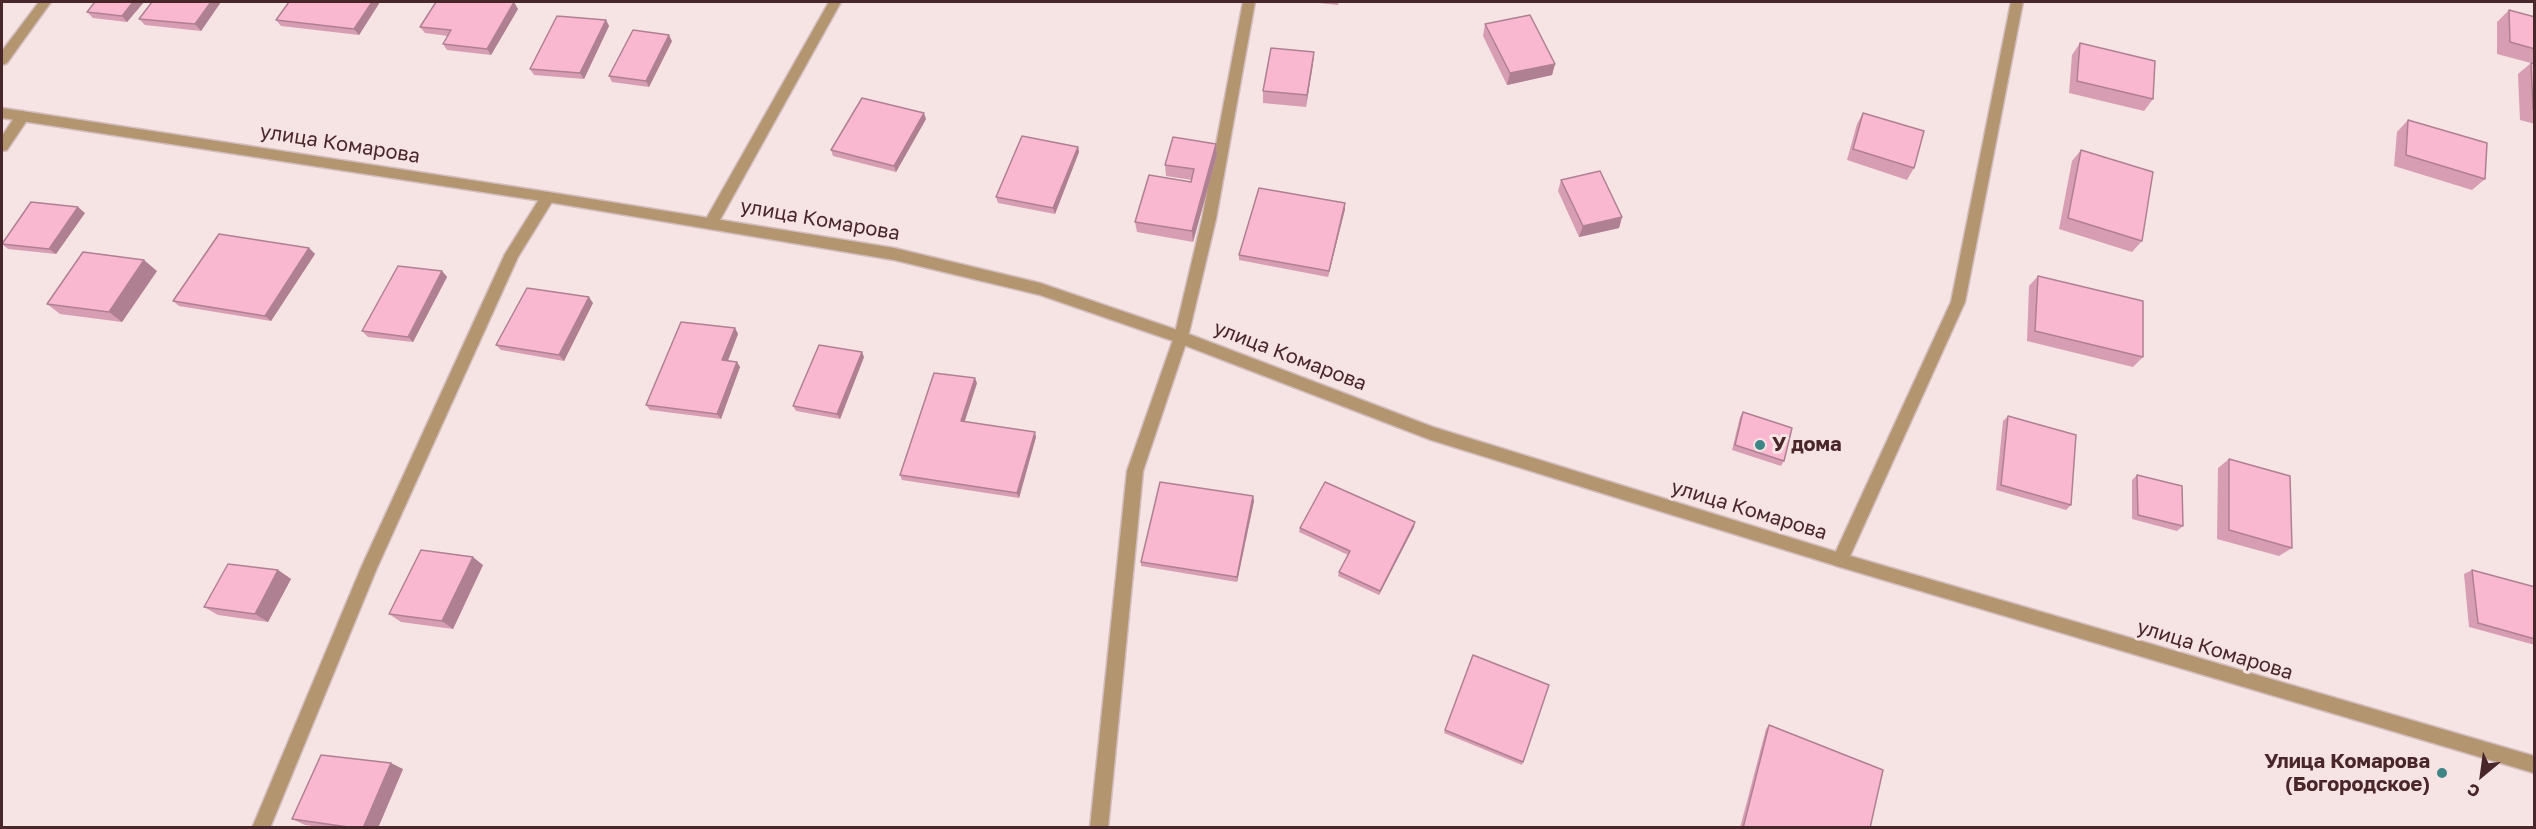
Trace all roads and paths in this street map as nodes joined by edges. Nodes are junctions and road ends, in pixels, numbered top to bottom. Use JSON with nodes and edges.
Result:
{"nodes":[{"id":1,"x":45,"y":2,"type":"edge"},
{"id":2,"x":835,"y":2,"type":"edge"},
{"id":3,"x":1249,"y":2,"type":"edge"},
{"id":4,"x":2017,"y":2,"type":"edge"},
{"id":5,"x":2,"y":60,"type":"edge"},
{"id":6,"x":2,"y":113,"type":"edge"},
{"id":7,"x":23,"y":116,"type":"junction"},
{"id":8,"x":2,"y":146,"type":"edge"},
{"id":9,"x":548,"y":197,"type":"junction"},
{"id":10,"x":711,"y":223,"type":"junction"},
{"id":11,"x":1181,"y":336,"type":"junction"},
{"id":12,"x":1840,"y":560,"type":"junction"},
{"id":13,"x":2535,"y":765,"type":"edge"},
{"id":14,"x":261,"y":828,"type":"edge"},
{"id":15,"x":1099,"y":828,"type":"edge"}],
"edges":[{"from":1,"to":5,"type":"street"},
{"from":2,"to":10,"type":"street"},
{"from":3,"to":11,"type":"street"},
{"from":4,"to":12,"type":"street"},
{"from":6,"to":7,"type":"street","name":"улица Комарова"},
{"from":7,"to":8,"type":"street"},
{"from":7,"to":9,"type":"street","name":"улица Комарова"},
{"from":9,"to":10,"type":"street","name":"улица Комарова"},
{"from":9,"to":14,"type":"street"},
{"from":10,"to":11,"type":"street","name":"улица Комарова"},
{"from":11,"to":12,"type":"street","name":"улица Комарова"},
{"from":11,"to":15,"type":"street"},
{"from":12,"to":13,"type":"street","name":"улица Комарова"}]}
